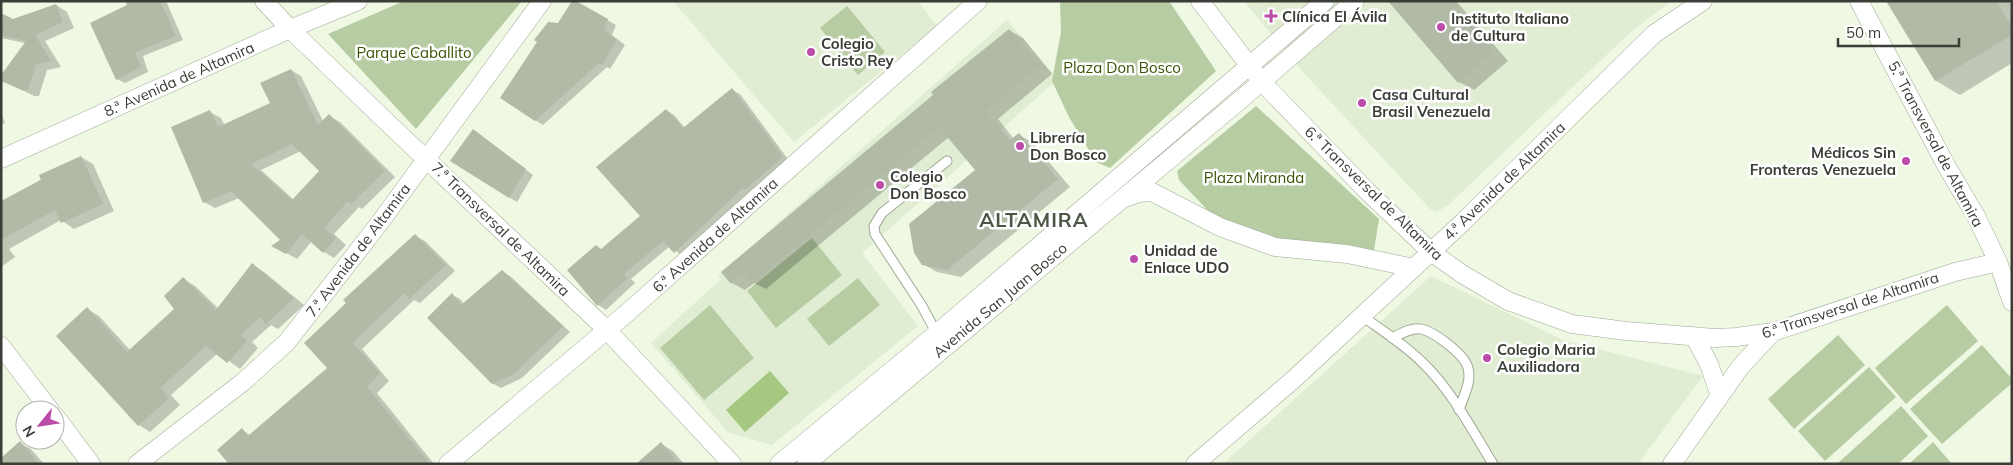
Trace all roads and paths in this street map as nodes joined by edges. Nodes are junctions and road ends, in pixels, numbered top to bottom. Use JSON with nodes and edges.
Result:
{"nodes":[{"id":1,"x":264,"y":1,"type":"edge"},
{"id":2,"x":358,"y":1,"type":"edge"},
{"id":3,"x":542,"y":1,"type":"edge"},
{"id":4,"x":978,"y":1,"type":"edge"},
{"id":5,"x":1200,"y":1,"type":"edge"},
{"id":6,"x":1355,"y":1,"type":"edge"},
{"id":7,"x":1703,"y":1,"type":"edge"},
{"id":8,"x":1859,"y":1,"type":"edge"},
{"id":9,"x":1319,"y":3,"type":"edge"},
{"id":10,"x":290,"y":29,"type":"junction"},
{"id":11,"x":1249,"y":66,"type":"junction"},
{"id":12,"x":1261,"y":81,"type":"junction"},
{"id":13,"x":426,"y":158,"type":"junction"},
{"id":14,"x":1,"y":159,"type":"edge"},
{"id":15,"x":947,"y":161,"type":"dead end"},
{"id":16,"x":1118,"y":201,"type":"junction"},
{"id":17,"x":1431,"y":252,"type":"junction"},
{"id":18,"x":2007,"y":267,"type":"edge"},
{"id":19,"x":1414,"y":268,"type":"junction"},
{"id":20,"x":2012,"y":302,"type":"edge"},
{"id":21,"x":1362,"y":316,"type":"junction"},
{"id":22,"x":607,"y":330,"type":"junction"},
{"id":23,"x":1773,"y":332,"type":"junction"},
{"id":24,"x":1694,"y":336,"type":"junction"},
{"id":25,"x":1392,"y":338,"type":"junction"},
{"id":26,"x":941,"y":340,"type":"junction"},
{"id":27,"x":1,"y":346,"type":"edge"},
{"id":28,"x":1720,"y":396,"type":"junction"},
{"id":29,"x":42,"y":400,"type":"edge"},
{"id":30,"x":1459,"y":410,"type":"junction"},
{"id":31,"x":65,"y":429,"type":"edge"},
{"id":32,"x":91,"y":464,"type":"edge"},
{"id":33,"x":137,"y":464,"type":"edge"},
{"id":34,"x":448,"y":464,"type":"edge"},
{"id":35,"x":732,"y":464,"type":"edge"},
{"id":36,"x":779,"y":464,"type":"edge"},
{"id":37,"x":806,"y":464,"type":"edge"},
{"id":38,"x":1195,"y":464,"type":"edge"},
{"id":39,"x":1493,"y":464,"type":"edge"},
{"id":40,"x":1672,"y":464,"type":"edge"}],
"edges":[{"from":1,"to":10,"type":"street","name":"7.ª Transversal de Altamira"},
{"from":2,"to":10,"type":"street","name":"8.ª Avenida de Altamira"},
{"from":3,"to":13,"type":"street","name":"7.ª Avenida de Altamira"},
{"from":4,"to":22,"type":"street","name":"6.ª Avenida de Altamira"},
{"from":5,"to":11,"type":"street","name":"6.ª Transversal de Altamira"},
{"from":6,"to":12,"type":"street","name":"Avenida San Juan Bosco"},
{"from":7,"to":17,"type":"street","name":"4.ª Avenida de Altamira"},
{"from":8,"to":18,"type":"street","name":"5.ª Transversal de Altamira"},
{"from":9,"to":11,"type":"street","name":"Avenida San Juan Bosco"},
{"from":10,"to":13,"type":"street","name":"7.ª Transversal de Altamira"},
{"from":10,"to":14,"type":"street","name":"8.ª Avenida de Altamira"},
{"from":11,"to":12,"type":"street","name":"6.ª Transversal de Altamira"},
{"from":11,"to":26,"type":"street","name":"Avenida San Juan Bosco"},
{"from":12,"to":16,"type":"street","name":"Avenida San Juan Bosco"},
{"from":12,"to":17,"type":"street","name":"6.ª Transversal de Altamira"},
{"from":13,"to":22,"type":"street","name":"7.ª Transversal de Altamira"},
{"from":13,"to":33,"type":"street","name":"7.ª Avenida de Altamira"},
{"from":15,"to":26,"type":"lane"},
{"from":16,"to":19,"type":"street"},
{"from":16,"to":26,"type":"street","name":"Avenida San Juan Bosco"},
{"from":17,"to":19,"type":"street","name":"4.ª Avenida de Altamira"},
{"from":17,"to":24,"type":"street","name":"6.ª Transversal de Altamira"},
{"from":18,"to":20,"type":"street","name":"5.ª Transversal de Altamira"},
{"from":18,"to":23,"type":"street","name":"6.ª Transversal de Altamira"},
{"from":19,"to":21,"type":"street","name":"4.ª Avenida de Altamira"},
{"from":21,"to":25,"type":"lane"},
{"from":21,"to":38,"type":"street","name":"4.ª Avenida de Altamira"},
{"from":22,"to":34,"type":"street","name":"6.ª Avenida de Altamira"},
{"from":22,"to":35,"type":"street","name":"7.ª Transversal de Altamira"},
{"from":23,"to":24,"type":"street","name":"6.ª Transversal de Altamira"},
{"from":23,"to":28,"type":"street"},
{"from":24,"to":28,"type":"street"},
{"from":25,"to":30,"type":"lane"},
{"from":25,"to":30,"type":"lane"},
{"from":26,"to":36,"type":"street","name":"Avenida San Juan Bosco"},
{"from":26,"to":37,"type":"street","name":"Avenida San Juan Bosco"},
{"from":27,"to":29,"type":"street"},
{"from":28,"to":40,"type":"street"},
{"from":30,"to":39,"type":"lane"},
{"from":31,"to":32,"type":"street"}]}
